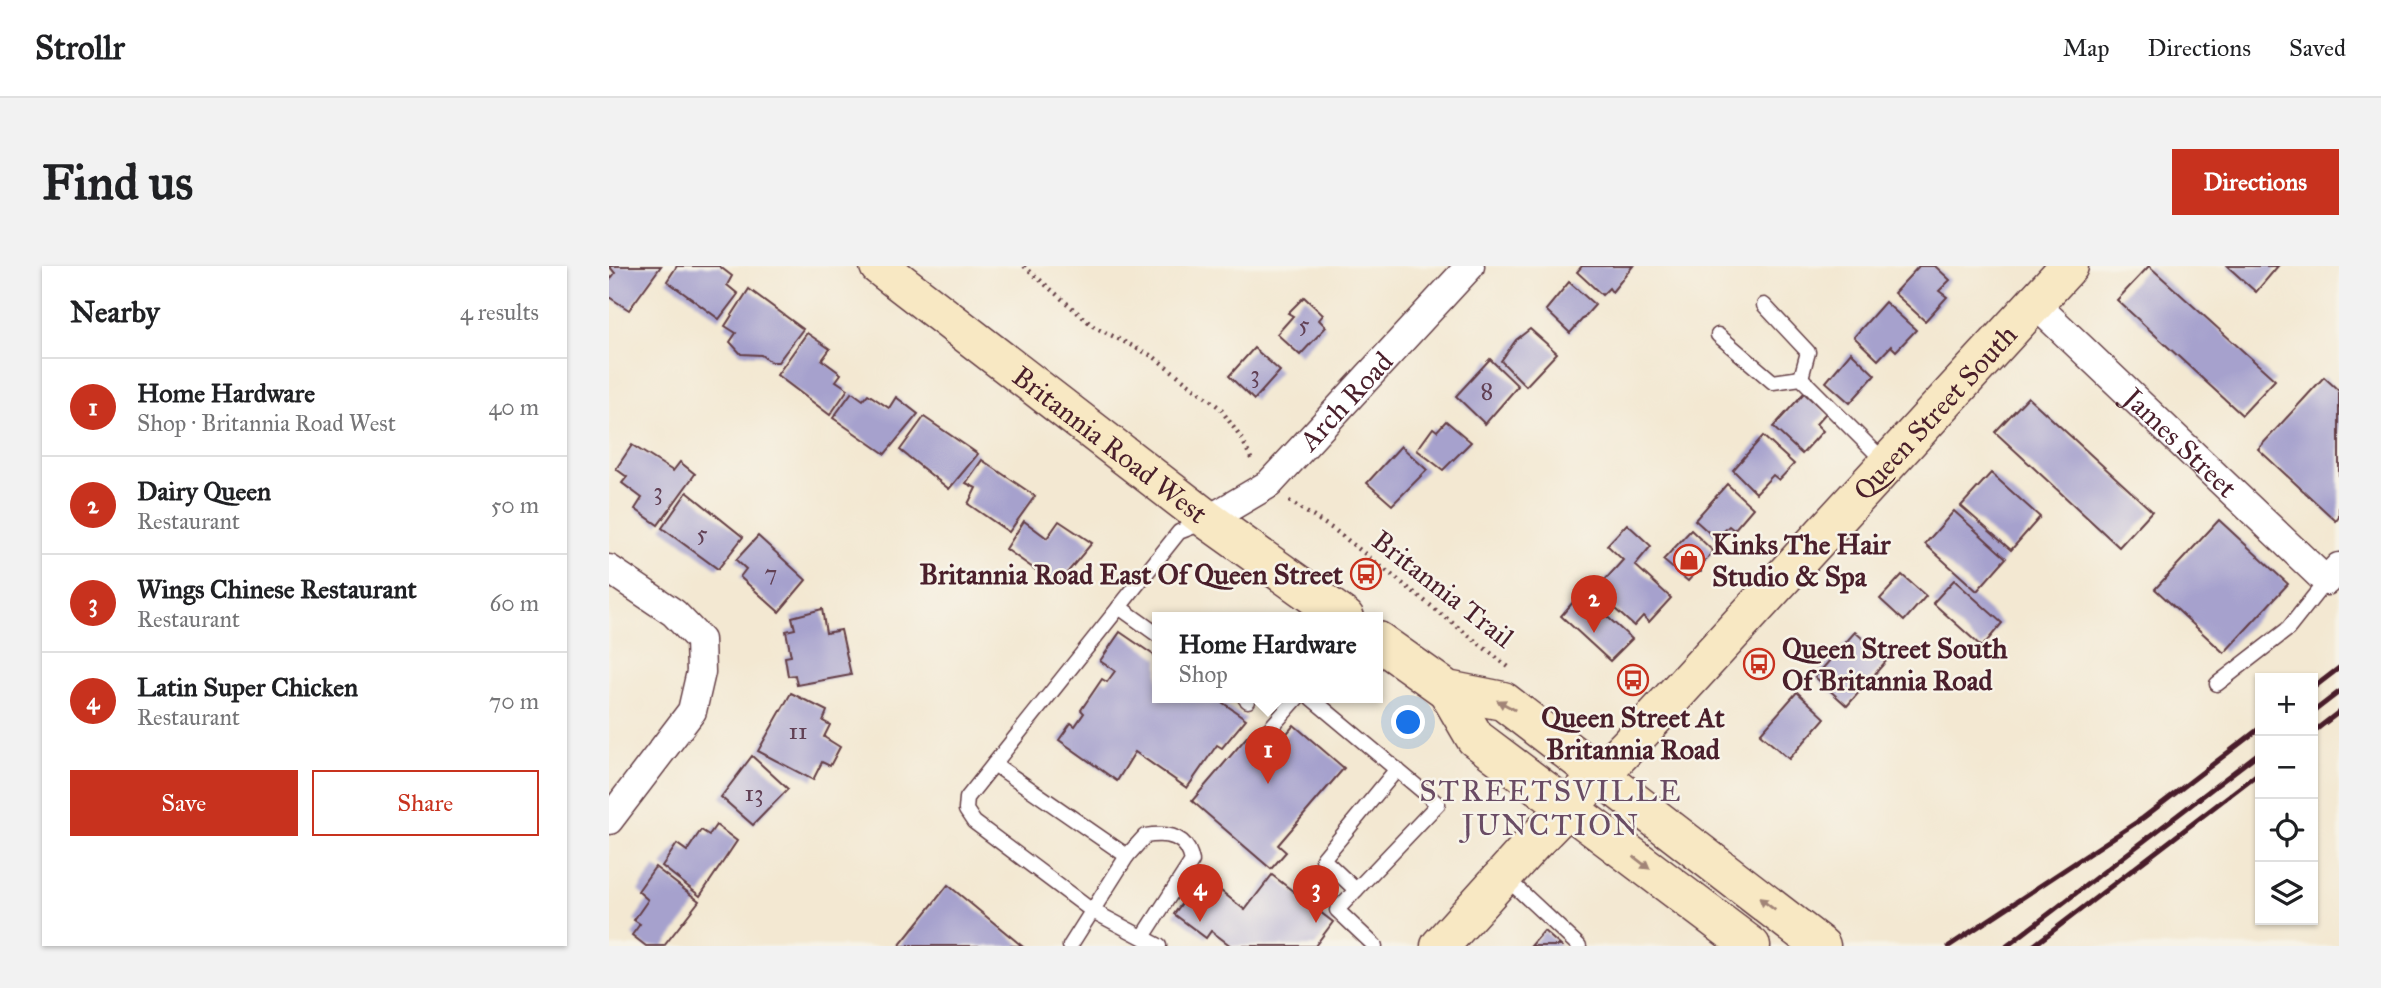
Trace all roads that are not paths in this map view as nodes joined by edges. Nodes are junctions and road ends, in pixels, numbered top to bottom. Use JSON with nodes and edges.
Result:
{"nodes":[{"id":1,"x":879,"y":266,"type":"edge"},
{"id":2,"x":1470,"y":266,"type":"edge"},
{"id":3,"x":2069,"y":266,"type":"edge"},
{"id":4,"x":2035,"y":304,"type":"junction"},
{"id":5,"x":1764,"y":305,"type":"dead end"},
{"id":6,"x":1719,"y":335,"type":"dead end"},
{"id":7,"x":1801,"y":378,"type":"junction"},
{"id":8,"x":1887,"y":464,"type":"junction"},
{"id":9,"x":1208,"y":520,"type":"junction"},
{"id":10,"x":609,"y":569,"type":"edge"},
{"id":11,"x":2333,"y":574,"type":"edge"},
{"id":12,"x":1119,"y":607,"type":"junction"},
{"id":13,"x":1337,"y":612,"type":"edge"},
{"id":14,"x":1152,"y":631,"type":"edge"},
{"id":15,"x":1383,"y":645,"type":"edge"},
{"id":16,"x":2217,"y":684,"type":"dead end"},
{"id":17,"x":1447,"y":690,"type":"junction"},
{"id":18,"x":1293,"y":703,"type":"edge"},
{"id":19,"x":1317,"y":703,"type":"edge"},
{"id":20,"x":1266,"y":733,"type":"dead end"},
{"id":21,"x":994,"y":764,"type":"junction"},
{"id":22,"x":1397,"y":769,"type":"junction"},
{"id":23,"x":1601,"y":774,"type":"junction"},
{"id":24,"x":1568,"y":807,"type":"junction"},
{"id":25,"x":609,"y":820,"type":"edge"},
{"id":26,"x":1127,"y":856,"type":"junction"},
{"id":27,"x":1504,"y":876,"type":"junction"},
{"id":28,"x":1356,"y":890,"type":"junction"},
{"id":29,"x":1091,"y":910,"type":"junction"},
{"id":30,"x":1143,"y":937,"type":"junction"},
{"id":31,"x":1442,"y":945,"type":"edge"},
{"id":32,"x":1070,"y":946,"type":"edge"},
{"id":33,"x":1159,"y":946,"type":"edge"},
{"id":34,"x":1375,"y":946,"type":"edge"},
{"id":35,"x":1579,"y":946,"type":"edge"},
{"id":36,"x":1751,"y":946,"type":"edge"},
{"id":37,"x":1821,"y":946,"type":"edge"}],
"edges":[{"from":1,"to":9,"type":"main road","name":"Britannia Road West"},
{"from":2,"to":9,"type":"street","name":"Arch Road"},
{"from":3,"to":4,"type":"main road","name":"Queen Street South"},
{"from":4,"to":8,"type":"main road","name":"Queen Street South"},
{"from":4,"to":11,"type":"street","name":"James Street"},
{"from":5,"to":7,"type":"lane"},
{"from":6,"to":7,"type":"lane"},
{"from":7,"to":8,"type":"lane"},
{"from":8,"to":23,"type":"main road","name":"Queen Street South"},
{"from":9,"to":12,"type":"lane"},
{"from":9,"to":13,"type":"main road","name":"Britannia Road West"},
{"from":10,"to":25,"type":"street"},
{"from":11,"to":16,"type":"lane"},
{"from":12,"to":14,"type":"lane"},
{"from":12,"to":21,"type":"lane"},
{"from":15,"to":17,"type":"main road"},
{"from":23,"to":17,"type":"main road","one_way":true},
{"from":17,"to":24,"type":"main road"},
{"from":18,"to":20,"type":"lane"},
{"from":19,"to":22,"type":"lane"},
{"from":21,"to":26,"type":"lane"},
{"from":21,"to":29,"type":"lane"},
{"from":22,"to":28,"type":"lane"},
{"from":22,"to":28,"type":"lane"},
{"from":23,"to":24,"type":"main road","name":"Queen Street South"},
{"from":37,"to":23,"type":"main road","one_way":true},
{"from":24,"to":27,"type":"main road","name":"Queen Street South"},
{"from":24,"to":36,"type":"main road","one_way":true},
{"from":26,"to":29,"type":"lane"},
{"from":26,"to":30,"type":"lane"},
{"from":27,"to":31,"type":"main road","name":"Queen Street South"},
{"from":27,"to":35,"type":"lane"},
{"from":28,"to":34,"type":"lane"},
{"from":29,"to":30,"type":"lane"},
{"from":29,"to":32,"type":"lane"},
{"from":30,"to":33,"type":"lane"}]}
